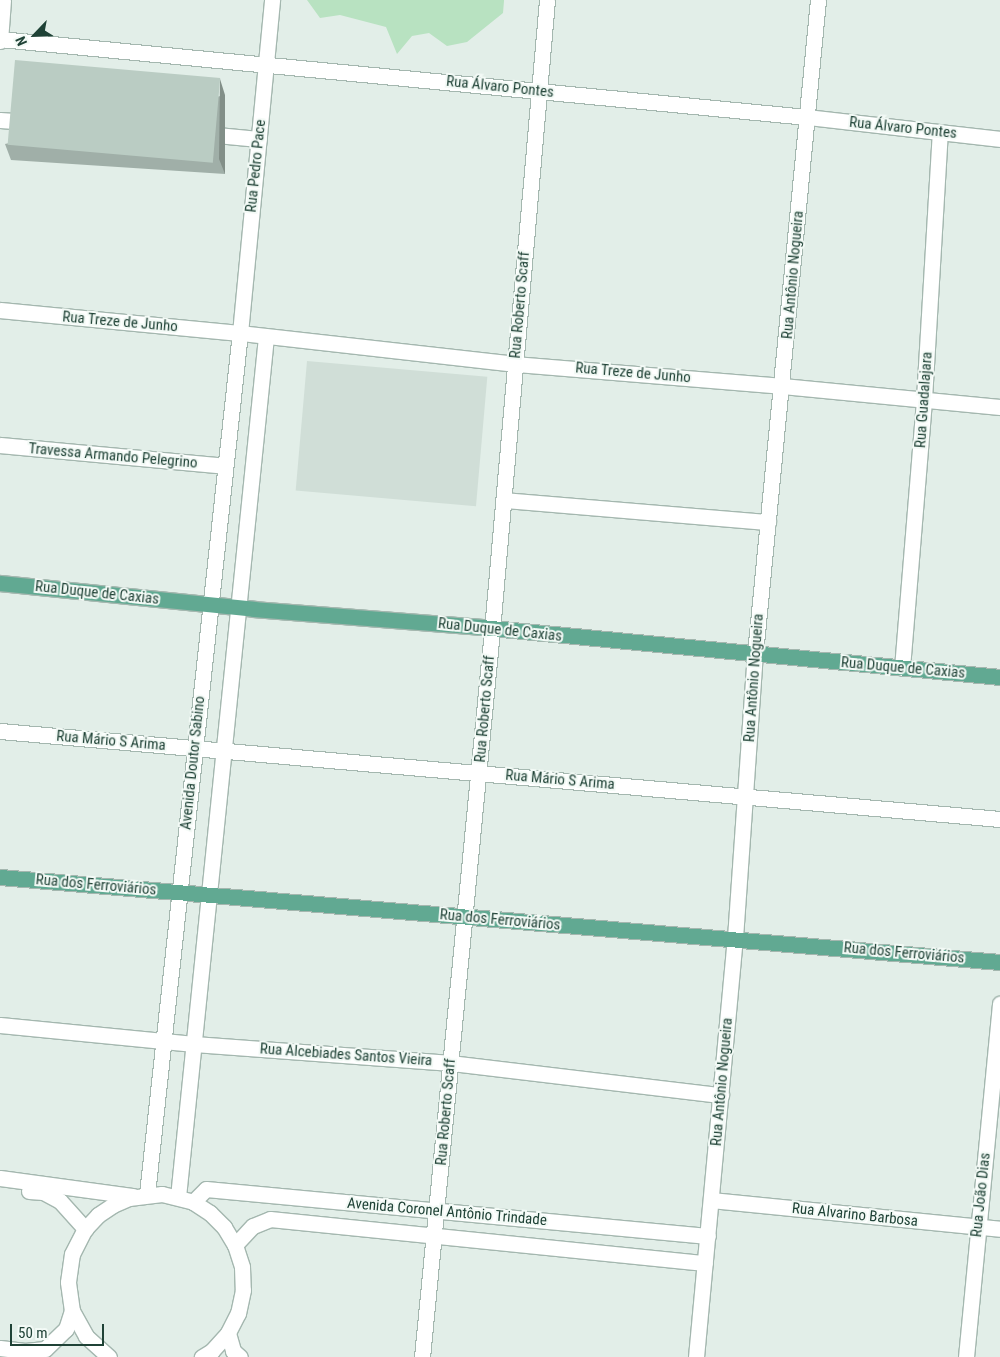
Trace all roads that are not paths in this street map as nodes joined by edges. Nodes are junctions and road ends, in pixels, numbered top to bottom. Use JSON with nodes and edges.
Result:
{"nodes":[{"id":1,"x":3,"y":0,"type":"edge"},
{"id":2,"x":272,"y":0,"type":"edge"},
{"id":3,"x":547,"y":0,"type":"edge"},
{"id":4,"x":818,"y":0,"type":"edge"},
{"id":5,"x":0,"y":39,"type":"edge"},
{"id":6,"x":267,"y":64,"type":"junction"},
{"id":7,"x":539,"y":91,"type":"junction"},
{"id":8,"x":807,"y":117,"type":"junction"},
{"id":9,"x":0,"y":120,"type":"edge"},
{"id":10,"x":48,"y":123,"type":"edge"},
{"id":11,"x":940,"y":132,"type":"junction"},
{"id":12,"x":195,"y":133,"type":"edge"},
{"id":13,"x":259,"y":139,"type":"junction"},
{"id":14,"x":1000,"y":139,"type":"edge"},
{"id":15,"x":0,"y":310,"type":"edge"},
{"id":16,"x":240,"y":333,"type":"junction"},
{"id":17,"x":266,"y":336,"type":"junction"},
{"id":18,"x":515,"y":364,"type":"junction"},
{"id":19,"x":782,"y":386,"type":"junction"},
{"id":20,"x":924,"y":399,"type":"junction"},
{"id":21,"x":1000,"y":406,"type":"edge"},
{"id":22,"x":0,"y":445,"type":"edge"},
{"id":23,"x":225,"y":466,"type":"junction"},
{"id":24,"x":504,"y":500,"type":"junction"},
{"id":25,"x":768,"y":522,"type":"junction"},
{"id":26,"x":0,"y":583,"type":"edge"},
{"id":27,"x":210,"y":604,"type":"junction"},
{"id":28,"x":238,"y":608,"type":"junction"},
{"id":29,"x":492,"y":630,"type":"junction"},
{"id":30,"x":755,"y":654,"type":"junction"},
{"id":31,"x":902,"y":668,"type":"junction"},
{"id":32,"x":1000,"y":677,"type":"edge"},
{"id":33,"x":0,"y":731,"type":"edge"},
{"id":34,"x":195,"y":748,"type":"junction"},
{"id":35,"x":224,"y":751,"type":"junction"},
{"id":36,"x":478,"y":773,"type":"junction"},
{"id":37,"x":746,"y":797,"type":"junction"},
{"id":38,"x":1000,"y":819,"type":"edge"},
{"id":39,"x":0,"y":877,"type":"edge"},
{"id":40,"x":179,"y":892,"type":"junction"},
{"id":41,"x":209,"y":894,"type":"junction"},
{"id":42,"x":465,"y":917,"type":"junction"},
{"id":43,"x":735,"y":938,"type":"junction"},
{"id":44,"x":1000,"y":962,"type":"edge"},
{"id":45,"x":1000,"y":1004,"type":"edge"},
{"id":46,"x":0,"y":1025,"type":"edge"},
{"id":47,"x":164,"y":1040,"type":"junction"},
{"id":48,"x":194,"y":1044,"type":"junction"},
{"id":49,"x":451,"y":1063,"type":"junction"},
{"id":50,"x":721,"y":1094,"type":"junction"},
{"id":51,"x":0,"y":1178,"type":"edge"},
{"id":52,"x":0,"y":1188,"type":"edge"},
{"id":53,"x":142,"y":1195,"type":"junction"},
{"id":54,"x":178,"y":1196,"type":"junction"},
{"id":55,"x":711,"y":1200,"type":"junction"},
{"id":56,"x":193,"y":1202,"type":"junction"},
{"id":57,"x":436,"y":1210,"type":"junction"},
{"id":58,"x":978,"y":1228,"type":"junction"},
{"id":59,"x":85,"y":1229,"type":"junction"},
{"id":60,"x":1000,"y":1229,"type":"edge"},
{"id":61,"x":434,"y":1236,"type":"junction"},
{"id":62,"x":708,"y":1236,"type":"junction"},
{"id":63,"x":235,"y":1245,"type":"junction"},
{"id":64,"x":705,"y":1263,"type":"junction"},
{"id":65,"x":72,"y":1311,"type":"junction"},
{"id":66,"x":228,"y":1333,"type":"junction"},
{"id":67,"x":0,"y":1348,"type":"edge"},
{"id":68,"x":109,"y":1357,"type":"edge"},
{"id":69,"x":202,"y":1357,"type":"edge"},
{"id":70,"x":240,"y":1357,"type":"edge"},
{"id":71,"x":422,"y":1357,"type":"edge"},
{"id":72,"x":696,"y":1357,"type":"edge"},
{"id":73,"x":966,"y":1357,"type":"edge"}],
"edges":[{"from":1,"to":5,"type":"street"},
{"from":2,"to":6,"type":"street","name":"Rua Pedro Pace"},
{"from":3,"to":7,"type":"street","name":"Rua Roberto Scaff"},
{"from":4,"to":8,"type":"street","name":"Rua Antônio Nogueira"},
{"from":5,"to":6,"type":"street","name":"Rua Álvaro Pontes"},
{"from":6,"to":7,"type":"street","name":"Rua Álvaro Pontes"},
{"from":6,"to":13,"type":"street","name":"Rua Pedro Pace"},
{"from":7,"to":8,"type":"street","name":"Rua Álvaro Pontes"},
{"from":7,"to":18,"type":"street","name":"Rua Roberto Scaff"},
{"from":8,"to":11,"type":"street","name":"Rua Álvaro Pontes"},
{"from":8,"to":19,"type":"street","name":"Rua Antônio Nogueira"},
{"from":9,"to":10,"type":"street"},
{"from":11,"to":14,"type":"street","name":"Rua Álvaro Pontes"},
{"from":11,"to":20,"type":"street","name":"Rua Guadalajara"},
{"from":12,"to":13,"type":"street"},
{"from":13,"to":16,"type":"street","name":"Rua Pedro Pace"},
{"from":15,"to":16,"type":"street","name":"Rua Treze de Junho"},
{"from":16,"to":17,"type":"street","name":"Rua Treze de Junho"},
{"from":16,"to":23,"type":"street","name":"Avenida Doutor Sabino"},
{"from":17,"to":18,"type":"street","name":"Rua Treze de Junho"},
{"from":17,"to":28,"type":"street","name":"Avenida Doutor Sabino"},
{"from":18,"to":19,"type":"street","name":"Rua Treze de Junho"},
{"from":18,"to":24,"type":"street","name":"Rua Roberto Scaff"},
{"from":19,"to":20,"type":"street","name":"Rua Treze de Junho"},
{"from":19,"to":25,"type":"street","name":"Rua Antônio Nogueira"},
{"from":20,"to":21,"type":"street","name":"Rua Treze de Junho"},
{"from":20,"to":31,"type":"street","name":"Rua Guadalajara"},
{"from":22,"to":23,"type":"street","name":"Travessa Armando Pelegrino"},
{"from":23,"to":27,"type":"street","name":"Avenida Doutor Sabino"},
{"from":24,"to":25,"type":"street"},
{"from":24,"to":29,"type":"street","name":"Rua Roberto Scaff"},
{"from":25,"to":30,"type":"street","name":"Rua Antônio Nogueira"},
{"from":26,"to":27,"type":"main road","name":"Rua Duque de Caxias"},
{"from":27,"to":28,"type":"main road","name":"Rua Duque de Caxias"},
{"from":27,"to":34,"type":"street","name":"Avenida Doutor Sabino"},
{"from":28,"to":29,"type":"main road","name":"Rua Duque de Caxias"},
{"from":28,"to":35,"type":"street","name":"Avenida Doutor Sabino"},
{"from":29,"to":30,"type":"main road","name":"Rua Duque de Caxias"},
{"from":29,"to":36,"type":"street","name":"Rua Roberto Scaff"},
{"from":30,"to":31,"type":"main road","name":"Rua Duque de Caxias"},
{"from":30,"to":37,"type":"street","name":"Rua Antônio Nogueira"},
{"from":31,"to":32,"type":"main road","name":"Rua Duque de Caxias"},
{"from":33,"to":34,"type":"street","name":"Rua Mário S Arima"},
{"from":34,"to":35,"type":"street","name":"Rua Mário S Arima"},
{"from":34,"to":40,"type":"street","name":"Avenida Doutor Sabino"},
{"from":35,"to":36,"type":"street","name":"Rua Mário S Arima"},
{"from":35,"to":41,"type":"street","name":"Avenida Doutor Sabino"},
{"from":36,"to":37,"type":"street","name":"Rua Mário S Arima"},
{"from":36,"to":42,"type":"street","name":"Rua Roberto Scaff"},
{"from":37,"to":38,"type":"street","name":"Rua Mário S Arima"},
{"from":37,"to":43,"type":"street","name":"Rua Antônio Nogueira"},
{"from":39,"to":40,"type":"main road","name":"Rua dos Ferroviários"},
{"from":40,"to":41,"type":"main road","name":"Rua dos Ferroviários"},
{"from":40,"to":47,"type":"street","name":"Avenida Doutor Sabino"},
{"from":41,"to":42,"type":"main road","name":"Rua dos Ferroviários"},
{"from":41,"to":48,"type":"street","name":"Avenida Doutor Sabino"},
{"from":42,"to":43,"type":"main road","name":"Rua dos Ferroviários"},
{"from":42,"to":49,"type":"street","name":"Rua Roberto Scaff"},
{"from":43,"to":44,"type":"main road","name":"Rua dos Ferroviários"},
{"from":43,"to":50,"type":"street","name":"Rua Antônio Nogueira"},
{"from":45,"to":58,"type":"street","name":"Rua João Dias"},
{"from":46,"to":47,"type":"street","name":"Rua Alcebiades Santos Vieira"},
{"from":47,"to":48,"type":"street","name":"Rua Alcebiades Santos Vieira"},
{"from":47,"to":53,"type":"street","name":"Avenida Doutor Sabino"},
{"from":48,"to":49,"type":"street","name":"Rua Alcebiades Santos Vieira"},
{"from":48,"to":54,"type":"street","name":"Avenida Doutor Sabino"},
{"from":49,"to":50,"type":"street","name":"Rua Alcebiades Santos Vieira"},
{"from":49,"to":57,"type":"street","name":"Rua Roberto Scaff"},
{"from":50,"to":55,"type":"street","name":"Rua Antônio Nogueira"},
{"from":51,"to":53,"type":"street"},
{"from":52,"to":59,"type":"street"},
{"from":53,"to":54,"type":"street"},
{"from":53,"to":59,"type":"street"},
{"from":54,"to":56,"type":"street"},
{"from":55,"to":58,"type":"street","name":"Rua Alvarino Barbosa"},
{"from":55,"to":62,"type":"street","name":"Rua Antônio Nogueira"},
{"from":56,"to":57,"type":"street","name":"Avenida Coronel Antônio Trindade"},
{"from":56,"to":63,"type":"street"},
{"from":57,"to":61,"type":"street","name":"Rua Roberto Scaff"},
{"from":57,"to":62,"type":"street","name":"Avenida Coronel Antônio Trindade"},
{"from":58,"to":60,"type":"street","name":"Rua Alvarino Barbosa"},
{"from":58,"to":73,"type":"street","name":"Rua João Dias"},
{"from":59,"to":65,"type":"street"},
{"from":61,"to":63,"type":"street","name":"Avenida Coronel Antônio Trindade"},
{"from":61,"to":64,"type":"street","name":"Avenida Coronel Antônio Trindade"},
{"from":61,"to":71,"type":"street","name":"Rua Roberto Scaff"},
{"from":62,"to":64,"type":"street","name":"Rua Antônio Nogueira"},
{"from":63,"to":66,"type":"street"},
{"from":64,"to":72,"type":"street","name":"Rua Antônio Nogueira"},
{"from":65,"to":67,"type":"street"},
{"from":65,"to":68,"type":"street"},
{"from":66,"to":69,"type":"street"},
{"from":66,"to":70,"type":"street"}]}
